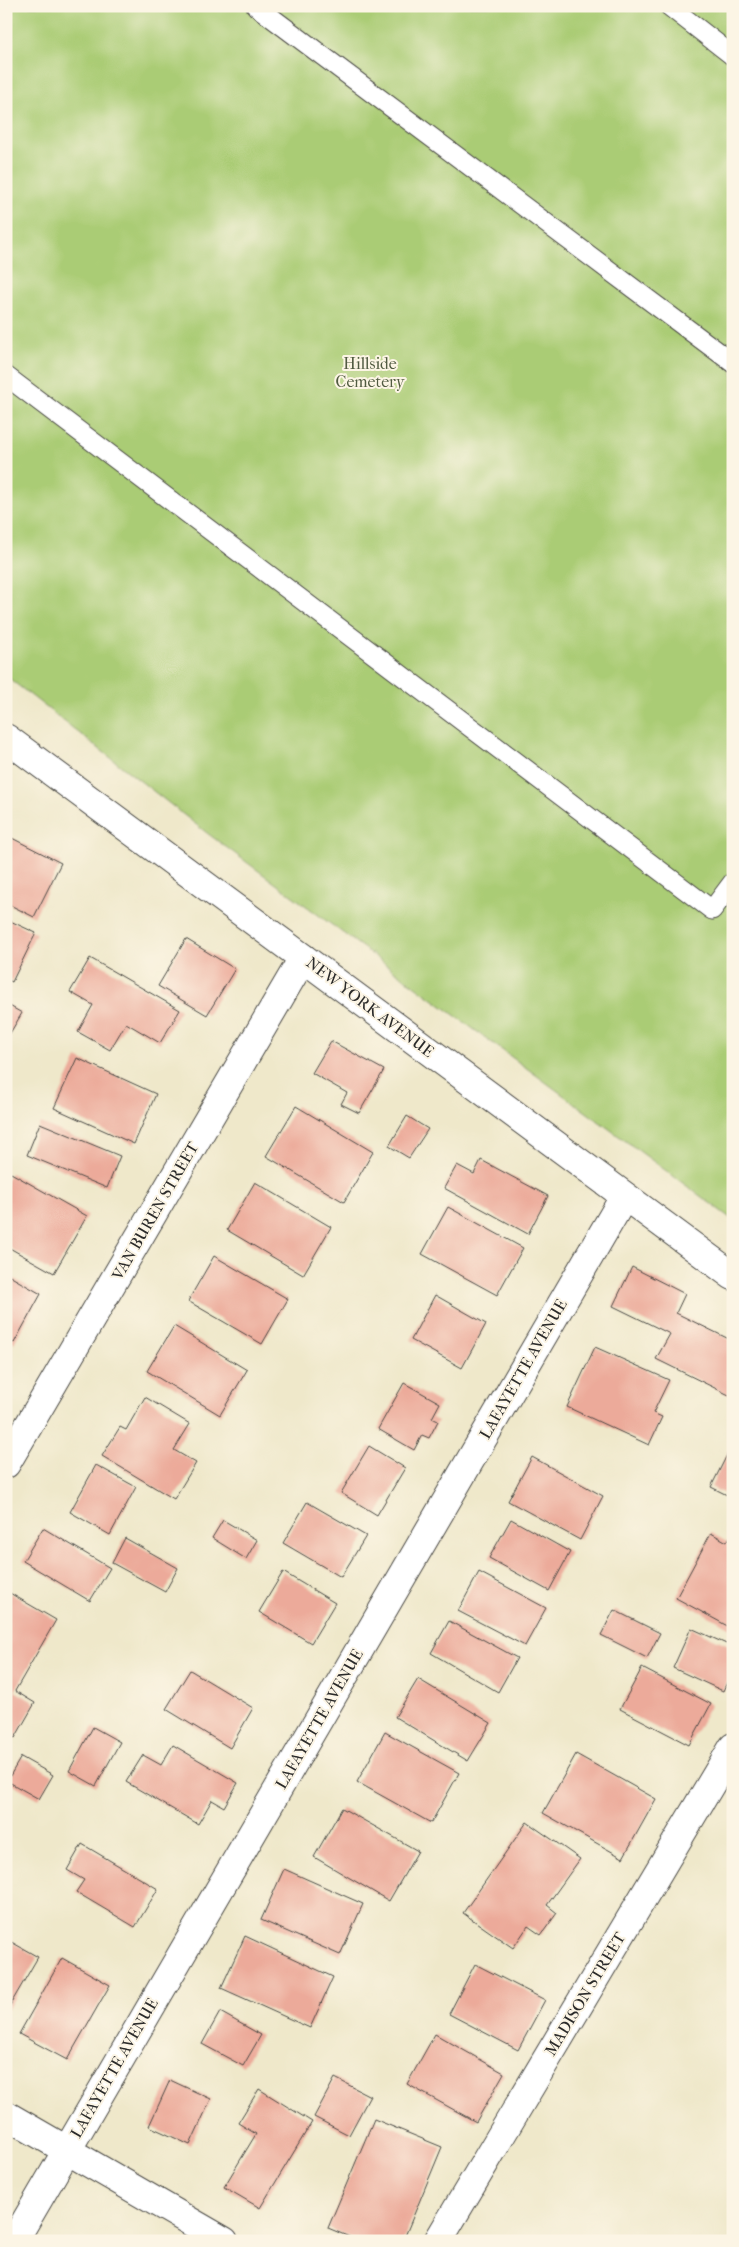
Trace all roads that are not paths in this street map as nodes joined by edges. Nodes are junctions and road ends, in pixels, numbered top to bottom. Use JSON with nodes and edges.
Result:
{"nodes":[{"id":1,"x":256,"y":6,"type":"edge"},
{"id":2,"x":669,"y":6,"type":"edge"},
{"id":3,"x":733,"y":56,"type":"edge"},
{"id":4,"x":733,"y":363,"type":"edge"},
{"id":5,"x":6,"y":376,"type":"edge"},
{"id":6,"x":6,"y":738,"type":"edge"},
{"id":7,"x":733,"y":882,"type":"edge"},
{"id":8,"x":303,"y":958,"type":"junction"},
{"id":9,"x":624,"y":1197,"type":"junction"},
{"id":10,"x":733,"y":1276,"type":"edge"},
{"id":11,"x":6,"y":1464,"type":"edge"},
{"id":12,"x":733,"y":1748,"type":"edge"},
{"id":13,"x":6,"y":2115,"type":"edge"},
{"id":14,"x":66,"y":2151,"type":"junction"},
{"id":15,"x":14,"y":2241,"type":"edge"},
{"id":16,"x":224,"y":2241,"type":"edge"},
{"id":17,"x":438,"y":2241,"type":"edge"}],
"edges":[{"from":1,"to":4,"type":"lane"},
{"from":2,"to":3,"type":"lane"},
{"from":5,"to":7,"type":"lane"},
{"from":6,"to":8,"type":"street","name":"NEW YORK AVENUE"},
{"from":8,"to":9,"type":"street","name":"NEW YORK AVENUE"},
{"from":8,"to":11,"type":"street","name":"VAN BUREN STREET"},
{"from":9,"to":10,"type":"street","name":"NEW YORK AVENUE"},
{"from":9,"to":14,"type":"street","name":"LAFAYETTE AVENUE"},
{"from":12,"to":17,"type":"street","name":"MADISON STREET"},
{"from":13,"to":14,"type":"street"},
{"from":14,"to":15,"type":"street","name":"LAFAYETTE AVENUE"},
{"from":14,"to":16,"type":"street"}]}
